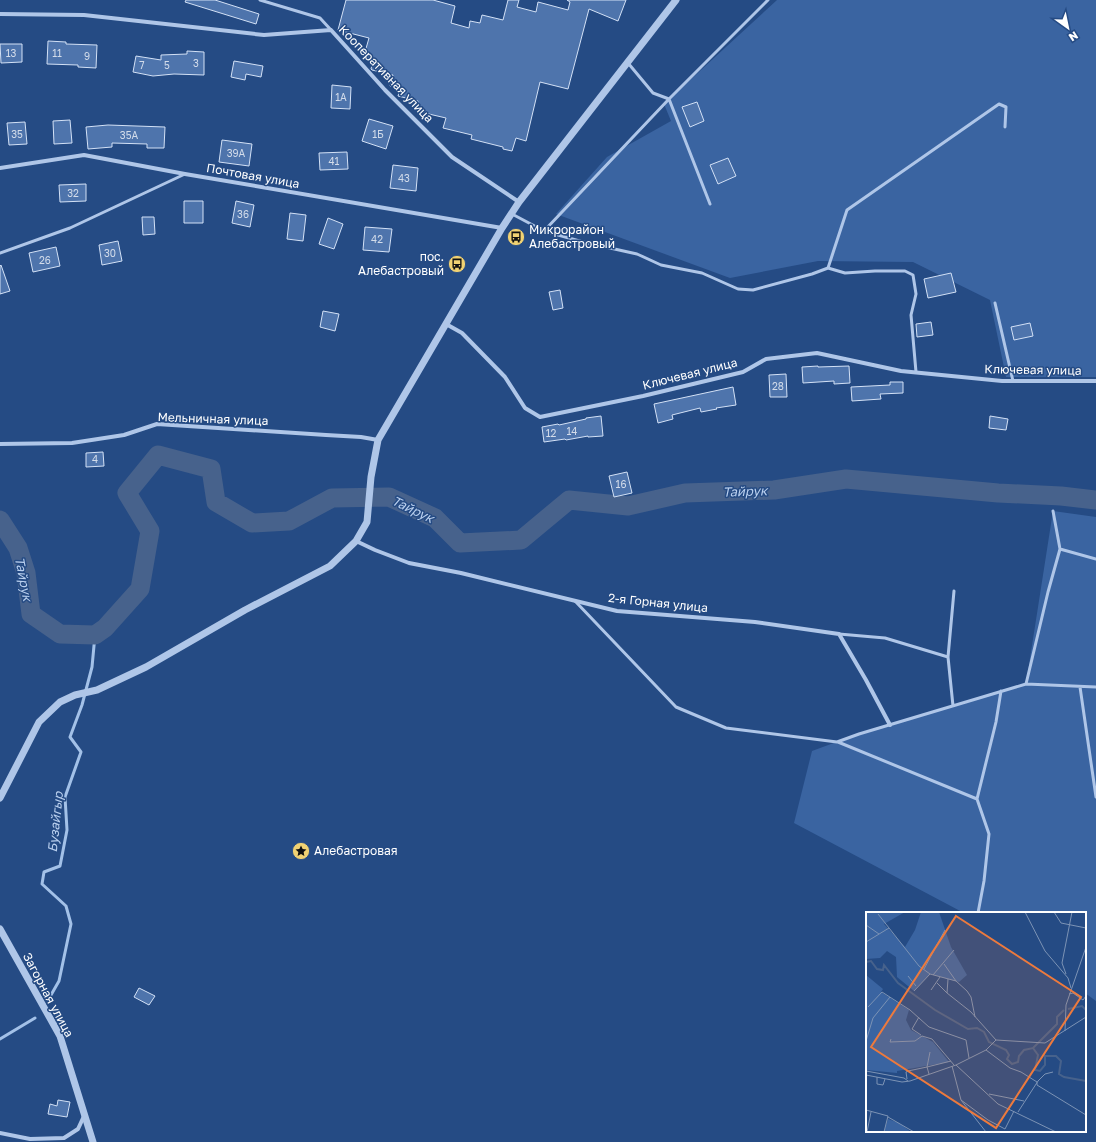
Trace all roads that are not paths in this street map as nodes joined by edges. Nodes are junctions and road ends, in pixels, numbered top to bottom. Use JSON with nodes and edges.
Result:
{"nodes":[{"id":1,"x":260,"y":0,"type":"edge"},
{"id":2,"x":676,"y":0,"type":"edge"},
{"id":3,"x":768,"y":0,"type":"edge"},
{"id":4,"x":0,"y":14,"type":"edge"},
{"id":5,"x":331,"y":30,"type":"junction"},
{"id":6,"x":627,"y":63,"type":"junction"},
{"id":7,"x":670,"y":99,"type":"junction"},
{"id":8,"x":1004,"y":127,"type":"dead end"},
{"id":9,"x":0,"y":168,"type":"edge"},
{"id":10,"x":184,"y":174,"type":"junction"},
{"id":11,"x":519,"y":202,"type":"junction"},
{"id":12,"x":710,"y":204,"type":"dead end"},
{"id":13,"x":511,"y":214,"type":"junction"},
{"id":14,"x":502,"y":228,"type":"junction"},
{"id":15,"x":544,"y":231,"type":"junction"},
{"id":16,"x":0,"y":253,"type":"edge"},
{"id":17,"x":828,"y":268,"type":"junction"},
{"id":18,"x":995,"y":303,"type":"dead end"},
{"id":19,"x":446,"y":324,"type":"junction"},
{"id":20,"x":916,"y":372,"type":"junction"},
{"id":21,"x":1013,"y":381,"type":"junction"},
{"id":22,"x":1096,"y":381,"type":"edge"},
{"id":23,"x":378,"y":440,"type":"junction"},
{"id":24,"x":0,"y":444,"type":"edge"},
{"id":25,"x":1053,"y":511,"type":"dead end"},
{"id":26,"x":356,"y":541,"type":"junction"},
{"id":27,"x":1060,"y":549,"type":"junction"},
{"id":28,"x":1096,"y":558,"type":"edge"},
{"id":29,"x":954,"y":591,"type":"dead end"},
{"id":30,"x":575,"y":601,"type":"junction"},
{"id":31,"x":839,"y":634,"type":"junction"},
{"id":32,"x":948,"y":657,"type":"junction"},
{"id":33,"x":1026,"y":684,"type":"junction"},
{"id":34,"x":1080,"y":687,"type":"junction"},
{"id":35,"x":1096,"y":688,"type":"edge"},
{"id":36,"x":1001,"y":691,"type":"junction"},
{"id":37,"x":953,"y":706,"type":"junction"},
{"id":38,"x":890,"y":725,"type":"junction"},
{"id":39,"x":837,"y":742,"type":"junction"},
{"id":40,"x":1096,"y":797,"type":"edge"},
{"id":41,"x":0,"y":798,"type":"edge"},
{"id":42,"x":977,"y":799,"type":"junction"},
{"id":43,"x":978,"y":912,"type":"edge"},
{"id":44,"x":0,"y":929,"type":"edge"},
{"id":45,"x":85,"y":1115,"type":"junction"},
{"id":46,"x":0,"y":1133,"type":"edge"},
{"id":47,"x":93,"y":1142,"type":"edge"}],
"edges":[{"from":1,"to":5,"type":"lane"},
{"from":2,"to":6,"type":"street"},
{"from":3,"to":7,"type":"lane"},
{"from":4,"to":5,"type":"street","name":"Кооперативная улица"},
{"from":5,"to":11,"type":"street","name":"Кооперативная улица"},
{"from":6,"to":7,"type":"lane"},
{"from":6,"to":11,"type":"street"},
{"from":7,"to":12,"type":"lane"},
{"from":7,"to":15,"type":"lane"},
{"from":8,"to":17,"type":"lane"},
{"from":9,"to":10,"type":"street","name":"Почтовая улица"},
{"from":10,"to":14,"type":"street","name":"Почтовая улица"},
{"from":10,"to":16,"type":"lane"},
{"from":11,"to":13,"type":"street"},
{"from":13,"to":14,"type":"street"},
{"from":13,"to":15,"type":"lane"},
{"from":14,"to":19,"type":"street"},
{"from":15,"to":17,"type":"lane"},
{"from":17,"to":20,"type":"lane"},
{"from":18,"to":21,"type":"lane"},
{"from":19,"to":20,"type":"street","name":"Ключевая улица"},
{"from":19,"to":23,"type":"street"},
{"from":20,"to":21,"type":"street","name":"Ключевая улица"},
{"from":21,"to":22,"type":"street","name":"Ключевая улица"},
{"from":23,"to":24,"type":"street","name":"Мельничная улица"},
{"from":23,"to":26,"type":"street"},
{"from":25,"to":27,"type":"lane"},
{"from":26,"to":30,"type":"street","name":"2-я Горная улица"},
{"from":26,"to":41,"type":"street"},
{"from":27,"to":28,"type":"lane"},
{"from":27,"to":33,"type":"lane"},
{"from":29,"to":32,"type":"lane"},
{"from":30,"to":31,"type":"street","name":"2-я Горная улица"},
{"from":30,"to":39,"type":"lane"},
{"from":31,"to":32,"type":"lane"},
{"from":31,"to":38,"type":"street"},
{"from":32,"to":37,"type":"lane"},
{"from":33,"to":34,"type":"lane"},
{"from":33,"to":36,"type":"lane"},
{"from":34,"to":35,"type":"lane"},
{"from":34,"to":40,"type":"lane"},
{"from":36,"to":37,"type":"lane"},
{"from":36,"to":42,"type":"lane"},
{"from":37,"to":38,"type":"lane"},
{"from":38,"to":39,"type":"lane"},
{"from":39,"to":42,"type":"lane"},
{"from":42,"to":43,"type":"lane"},
{"from":44,"to":45,"type":"street","name":"Загорная улица"},
{"from":45,"to":46,"type":"street"},
{"from":45,"to":47,"type":"street","name":"Загорная улица"}]}
